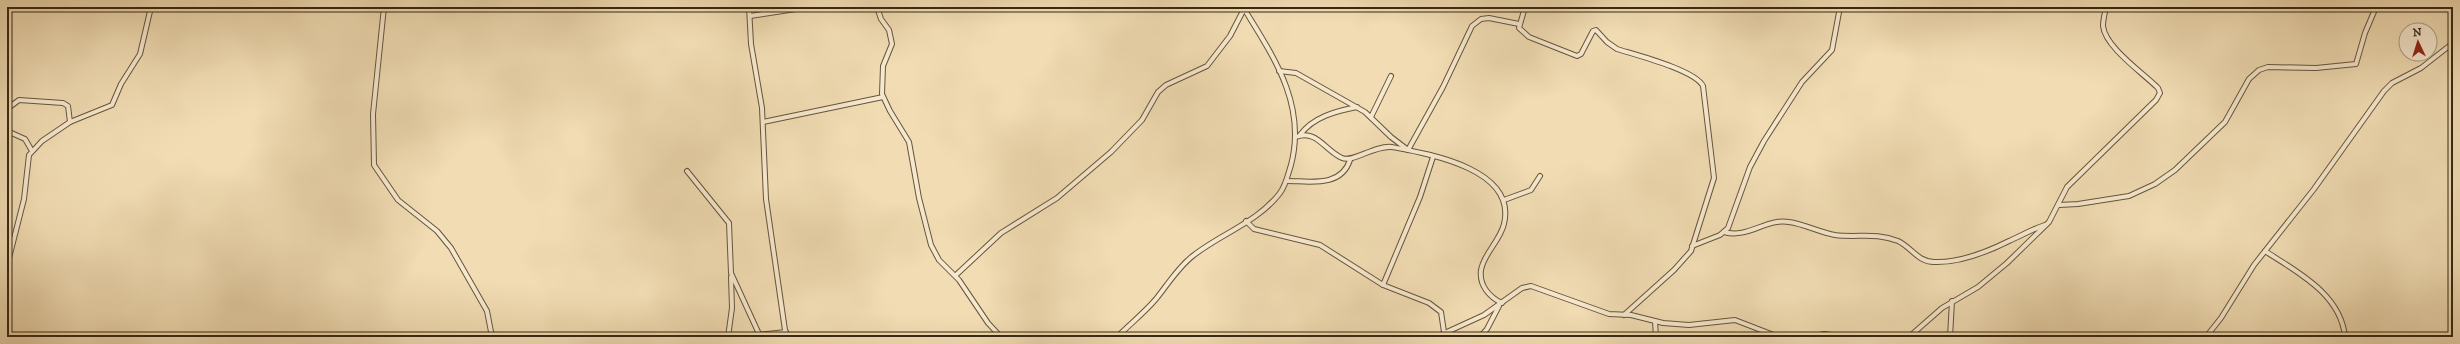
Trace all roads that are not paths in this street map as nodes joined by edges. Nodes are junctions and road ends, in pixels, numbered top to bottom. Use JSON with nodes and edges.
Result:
{"nodes":[{"id":1,"x":151,"y":7,"type":"edge"},
{"id":2,"x":384,"y":7,"type":"edge"},
{"id":3,"x":749,"y":7,"type":"edge"},
{"id":4,"x":809,"y":7,"type":"edge"},
{"id":5,"x":877,"y":7,"type":"edge"},
{"id":6,"x":1525,"y":7,"type":"edge"},
{"id":7,"x":1840,"y":7,"type":"edge"},
{"id":8,"x":2106,"y":7,"type":"edge"},
{"id":9,"x":2376,"y":7,"type":"edge"},
{"id":10,"x":1244,"y":8,"type":"edge"},
{"id":11,"x":750,"y":16,"type":"junction"},
{"id":12,"x":1519,"y":24,"type":"junction"},
{"id":13,"x":2453,"y":43,"type":"edge"},
{"id":14,"x":1279,"y":71,"type":"junction"},
{"id":15,"x":1391,"y":76,"type":"dead end"},
{"id":16,"x":883,"y":97,"type":"junction"},
{"id":17,"x":1357,"y":107,"type":"junction"},
{"id":18,"x":7,"y":109,"type":"edge"},
{"id":19,"x":1371,"y":117,"type":"junction"},
{"id":20,"x":70,"y":122,"type":"junction"},
{"id":21,"x":763,"y":122,"type":"junction"},
{"id":22,"x":7,"y":131,"type":"edge"},
{"id":23,"x":1298,"y":136,"type":"junction"},
{"id":24,"x":1408,"y":150,"type":"junction"},
{"id":25,"x":32,"y":151,"type":"junction"},
{"id":26,"x":1432,"y":157,"type":"junction"},
{"id":27,"x":1350,"y":160,"type":"junction"},
{"id":28,"x":687,"y":171,"type":"dead end"},
{"id":29,"x":1540,"y":176,"type":"dead end"},
{"id":30,"x":1287,"y":181,"type":"junction"},
{"id":31,"x":1504,"y":200,"type":"junction"},
{"id":32,"x":2059,"y":205,"type":"junction"},
{"id":33,"x":1246,"y":221,"type":"junction"},
{"id":34,"x":2047,"y":225,"type":"junction"},
{"id":35,"x":1724,"y":232,"type":"junction"},
{"id":36,"x":1692,"y":246,"type":"junction"},
{"id":37,"x":2265,"y":251,"type":"junction"},
{"id":38,"x":7,"y":266,"type":"edge"},
{"id":39,"x":731,"y":273,"type":"junction"},
{"id":40,"x":956,"y":275,"type":"junction"},
{"id":41,"x":1384,"y":285,"type":"junction"},
{"id":42,"x":1952,"y":302,"type":"junction"},
{"id":43,"x":1501,"y":304,"type":"junction"},
{"id":44,"x":1624,"y":315,"type":"junction"},
{"id":45,"x":1655,"y":321,"type":"junction"},
{"id":46,"x":7,"y":325,"type":"edge"},
{"id":47,"x":786,"y":332,"type":"junction"},
{"id":48,"x":1444,"y":332,"type":"junction"},
{"id":49,"x":759,"y":334,"type":"junction"},
{"id":50,"x":11,"y":337,"type":"edge"},
{"id":51,"x":492,"y":337,"type":"edge"},
{"id":52,"x":728,"y":337,"type":"edge"},
{"id":53,"x":736,"y":337,"type":"edge"},
{"id":54,"x":786,"y":337,"type":"edge"},
{"id":55,"x":1001,"y":337,"type":"edge"},
{"id":56,"x":1118,"y":337,"type":"edge"},
{"id":57,"x":1436,"y":337,"type":"edge"},
{"id":58,"x":1480,"y":337,"type":"edge"},
{"id":59,"x":1656,"y":337,"type":"edge"},
{"id":60,"x":1778,"y":337,"type":"edge"},
{"id":61,"x":1808,"y":337,"type":"edge"},
{"id":62,"x":1848,"y":337,"type":"edge"},
{"id":63,"x":1909,"y":337,"type":"edge"},
{"id":64,"x":1950,"y":337,"type":"edge"},
{"id":65,"x":2206,"y":337,"type":"edge"},
{"id":66,"x":2345,"y":337,"type":"edge"}],
"edges":[{"from":1,"to":20,"type":"street"},
{"from":2,"to":51,"type":"street"},
{"from":3,"to":11,"type":"street"},
{"from":4,"to":11,"type":"street"},
{"from":5,"to":16,"type":"street"},
{"from":6,"to":12,"type":"street"},
{"from":7,"to":35,"type":"street"},
{"from":8,"to":32,"type":"street"},
{"from":9,"to":32,"type":"street"},
{"from":10,"to":14,"type":"street"},
{"from":10,"to":40,"type":"street"},
{"from":11,"to":21,"type":"street"},
{"from":12,"to":24,"type":"street"},
{"from":12,"to":36,"type":"street"},
{"from":13,"to":37,"type":"street"},
{"from":14,"to":17,"type":"street"},
{"from":14,"to":23,"type":"street"},
{"from":15,"to":19,"type":"street"},
{"from":16,"to":21,"type":"street"},
{"from":16,"to":40,"type":"street"},
{"from":17,"to":19,"type":"street"},
{"from":17,"to":23,"type":"street"},
{"from":18,"to":20,"type":"street"},
{"from":19,"to":24,"type":"street"},
{"from":20,"to":25,"type":"street"},
{"from":21,"to":47,"type":"street"},
{"from":22,"to":25,"type":"street"},
{"from":23,"to":27,"type":"street"},
{"from":23,"to":30,"type":"street"},
{"from":24,"to":26,"type":"street"},
{"from":24,"to":27,"type":"street"},
{"from":25,"to":38,"type":"street"},
{"from":26,"to":31,"type":"street"},
{"from":26,"to":41,"type":"street"},
{"from":27,"to":30,"type":"street"},
{"from":28,"to":39,"type":"street"},
{"from":29,"to":31,"type":"street"},
{"from":30,"to":33,"type":"street"},
{"from":31,"to":43,"type":"street"},
{"from":32,"to":34,"type":"street"},
{"from":33,"to":41,"type":"street"},
{"from":33,"to":56,"type":"street"},
{"from":34,"to":35,"type":"street"},
{"from":34,"to":42,"type":"street"},
{"from":35,"to":36,"type":"street"},
{"from":36,"to":44,"type":"street"},
{"from":37,"to":65,"type":"street"},
{"from":37,"to":66,"type":"street"},
{"from":39,"to":49,"type":"street"},
{"from":39,"to":52,"type":"street"},
{"from":40,"to":55,"type":"street"},
{"from":41,"to":48,"type":"street"},
{"from":42,"to":63,"type":"street"},
{"from":42,"to":64,"type":"street"},
{"from":43,"to":44,"type":"street"},
{"from":43,"to":48,"type":"street"},
{"from":43,"to":58,"type":"street"},
{"from":44,"to":45,"type":"street"},
{"from":45,"to":59,"type":"street"},
{"from":45,"to":60,"type":"street"},
{"from":46,"to":50,"type":"street"},
{"from":47,"to":49,"type":"street"},
{"from":47,"to":54,"type":"street"},
{"from":48,"to":57,"type":"street"},
{"from":49,"to":53,"type":"street"},
{"from":61,"to":62,"type":"street"}]}
